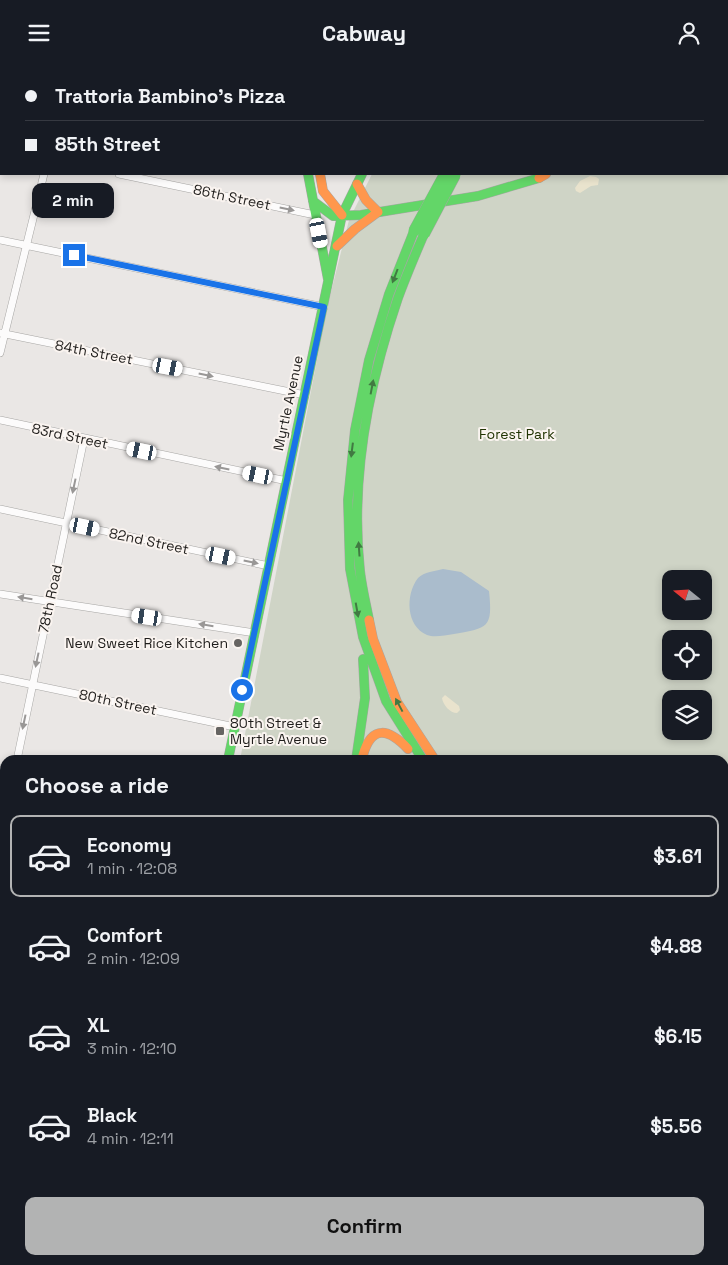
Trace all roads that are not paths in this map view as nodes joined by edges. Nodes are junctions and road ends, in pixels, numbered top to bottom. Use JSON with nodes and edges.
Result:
{"nodes":[{"id":1,"x":44,"y":175,"type":"edge"},
{"id":2,"x":124,"y":175,"type":"edge"},
{"id":3,"x":308,"y":175,"type":"edge"},
{"id":4,"x":320,"y":175,"type":"edge"},
{"id":5,"x":451,"y":175,"type":"edge"},
{"id":6,"x":542,"y":175,"type":"edge"},
{"id":7,"x":360,"y":179,"type":"edge"},
{"id":8,"x":313,"y":201,"type":"junction"},
{"id":9,"x":378,"y":212,"type":"junction"},
{"id":10,"x":315,"y":215,"type":"junction"},
{"id":11,"x":342,"y":215,"type":"junction"},
{"id":12,"x":419,"y":232,"type":"junction"},
{"id":13,"x":0,"y":239,"type":"edge"},
{"id":14,"x":27,"y":245,"type":"junction"},
{"id":15,"x":337,"y":246,"type":"junction"},
{"id":16,"x":329,"y":283,"type":"junction"},
{"id":17,"x":324,"y":307,"type":"junction"},
{"id":18,"x":2,"y":333,"type":"edge"},
{"id":19,"x":0,"y":353,"type":"edge"},
{"id":20,"x":305,"y":395,"type":"junction"},
{"id":21,"x":0,"y":421,"type":"edge"},
{"id":22,"x":84,"y":439,"type":"junction"},
{"id":23,"x":286,"y":481,"type":"junction"},
{"id":24,"x":0,"y":509,"type":"edge"},
{"id":25,"x":66,"y":523,"type":"junction"},
{"id":26,"x":269,"y":566,"type":"junction"},
{"id":27,"x":0,"y":594,"type":"edge"},
{"id":28,"x":50,"y":602,"type":"junction"},
{"id":29,"x":360,"y":629,"type":"junction"},
{"id":30,"x":255,"y":633,"type":"junction"},
{"id":31,"x":0,"y":678,"type":"edge"},
{"id":32,"x":32,"y":684,"type":"junction"},
{"id":33,"x":235,"y":727,"type":"junction"},
{"id":34,"x":18,"y":755,"type":"edge"},
{"id":35,"x":229,"y":755,"type":"edge"},
{"id":36,"x":357,"y":755,"type":"edge"},
{"id":37,"x":363,"y":755,"type":"edge"},
{"id":38,"x":412,"y":755,"type":"edge"},
{"id":39,"x":419,"y":755,"type":"edge"},
{"id":40,"x":432,"y":755,"type":"edge"}],
"edges":[{"from":1,"to":14,"type":"street"},
{"from":2,"to":10,"type":"street","name":"86th Street","one_way":true},
{"from":3,"to":8,"type":"main road"},
{"from":4,"to":11,"type":"main road"},
{"from":5,"to":12,"type":"main road","bridge":true},
{"from":6,"to":9,"type":"main road"},
{"from":7,"to":9,"type":"main road"},
{"from":7,"to":11,"type":"main road","name":"Myrtle Avenue"},
{"from":8,"to":10,"type":"main road"},
{"from":8,"to":11,"type":"main road"},
{"from":9,"to":11,"type":"main road"},
{"from":9,"to":15,"type":"main road"},
{"from":10,"to":16,"type":"main road"},
{"from":11,"to":15,"type":"main road","name":"Myrtle Avenue"},
{"from":12,"to":29,"type":"main road","one_way":true},
{"from":40,"to":12,"type":"main road","one_way":true},
{"from":13,"to":14,"type":"street"},
{"from":14,"to":17,"type":"street"},
{"from":14,"to":18,"type":"street"},
{"from":15,"to":16,"type":"main road","name":"Myrtle Avenue"},
{"from":16,"to":17,"type":"main road","name":"Myrtle Avenue"},
{"from":17,"to":20,"type":"main road","name":"Myrtle Avenue"},
{"from":18,"to":19,"type":"street"},
{"from":18,"to":20,"type":"street","name":"84th Street","one_way":true},
{"from":20,"to":23,"type":"main road","name":"Myrtle Avenue"},
{"from":21,"to":22,"type":"street","name":"83rd Street"},
{"from":23,"to":22,"type":"street","name":"83rd Street","one_way":true},
{"from":22,"to":25,"type":"street","name":"78th Road","one_way":true},
{"from":23,"to":26,"type":"main road","name":"Myrtle Avenue"},
{"from":24,"to":25,"type":"street","name":"82nd Street"},
{"from":25,"to":26,"type":"street","name":"82nd Street","one_way":true},
{"from":25,"to":28,"type":"street","name":"78th Road"},
{"from":26,"to":30,"type":"main road","name":"Myrtle Avenue"},
{"from":28,"to":27,"type":"street","one_way":true},
{"from":30,"to":28,"type":"street","one_way":true},
{"from":28,"to":32,"type":"street","name":"78th Road","one_way":true},
{"from":29,"to":36,"type":"main road"},
{"from":29,"to":39,"type":"main road"},
{"from":30,"to":33,"type":"main road","name":"Myrtle Avenue"},
{"from":31,"to":32,"type":"street","name":"80th Street"},
{"from":32,"to":33,"type":"street","name":"80th Street"},
{"from":32,"to":34,"type":"street","name":"78th Road","one_way":true},
{"from":33,"to":35,"type":"main road","name":"Myrtle Avenue"},
{"from":37,"to":38,"type":"main road"}]}
